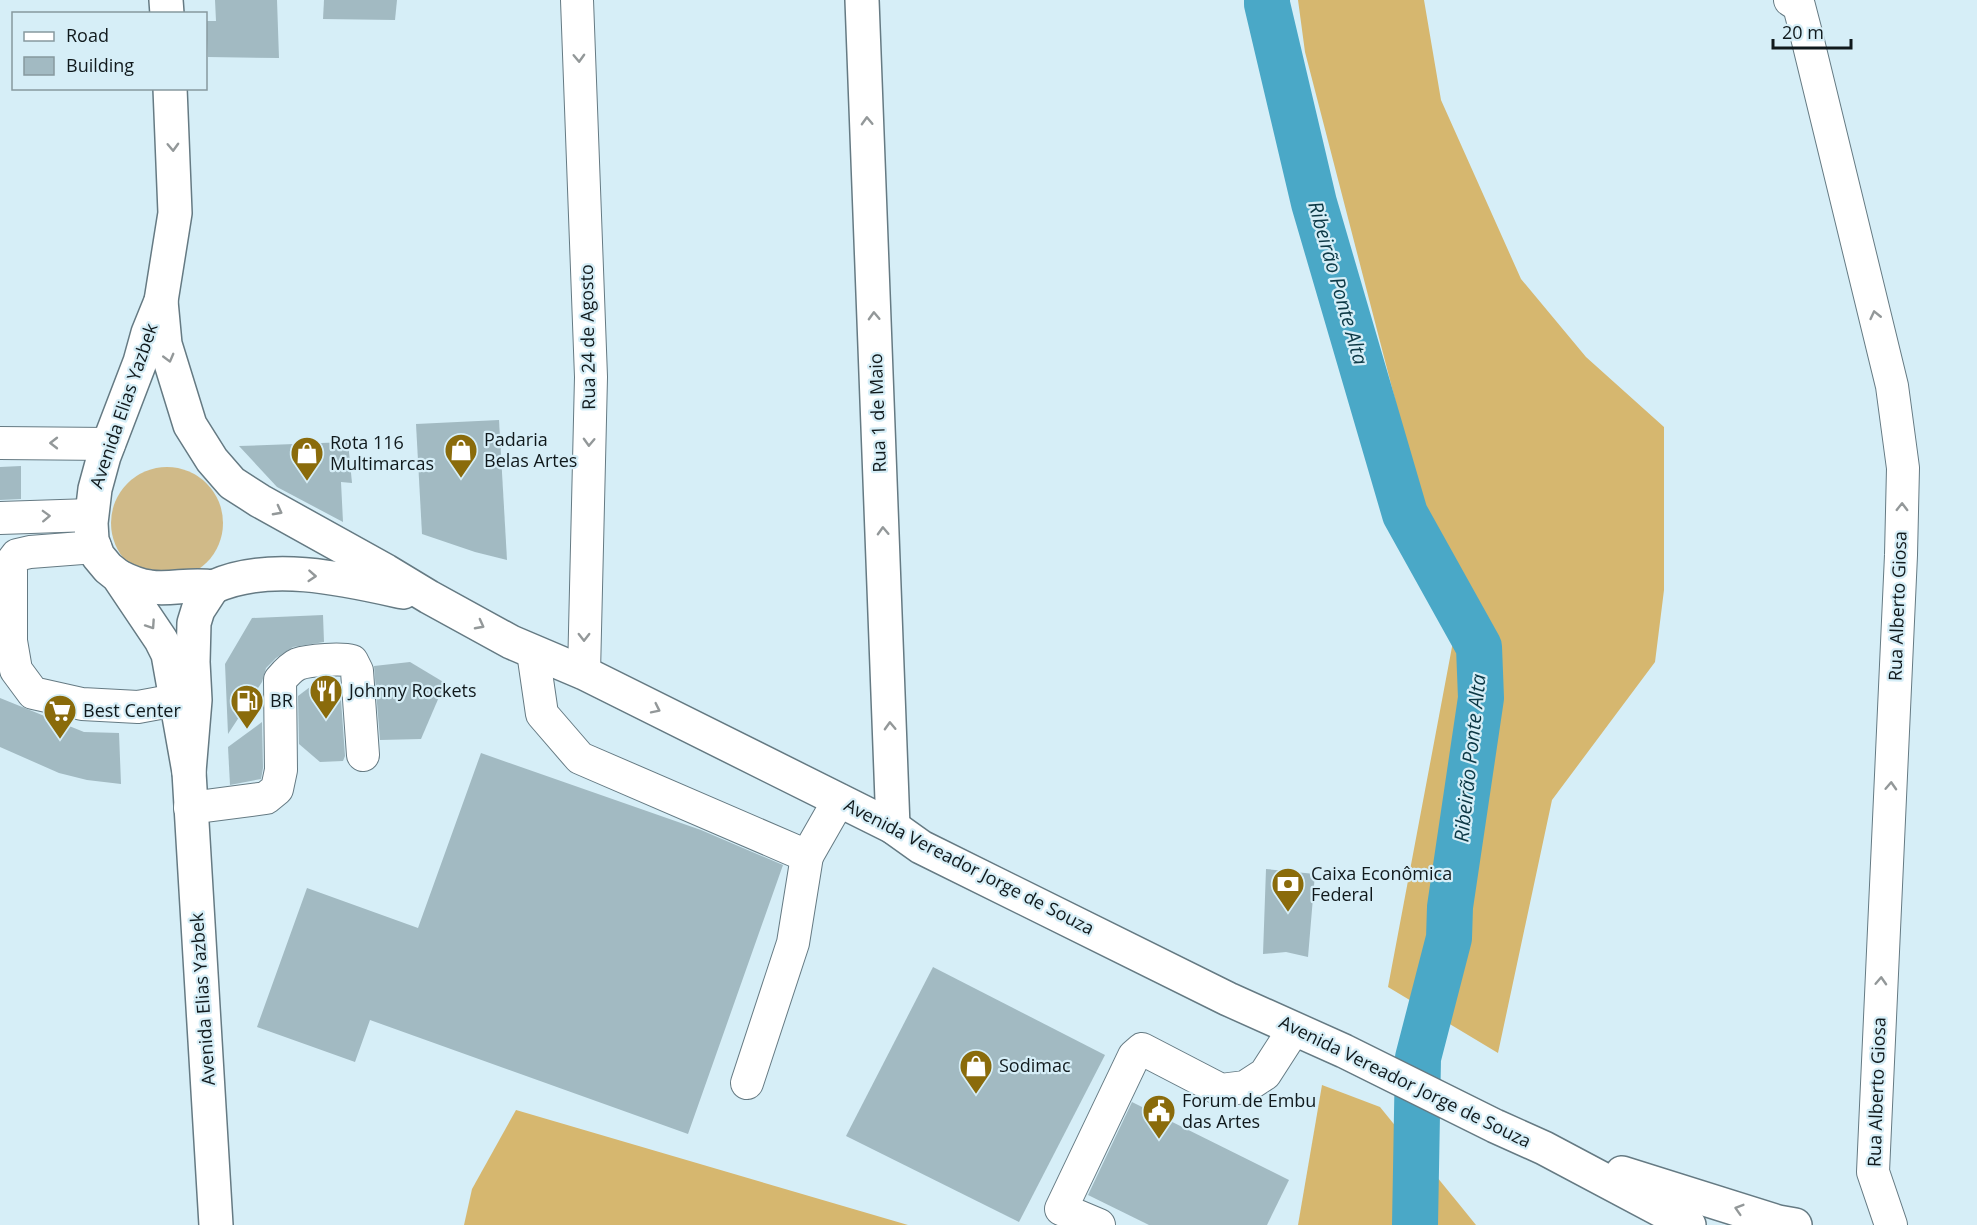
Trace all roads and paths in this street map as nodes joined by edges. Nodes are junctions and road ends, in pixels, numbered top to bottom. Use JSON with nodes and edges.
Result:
{"nodes":[{"id":1,"x":577,"y":0,"type":"edge"},
{"id":2,"x":862,"y":0,"type":"edge"},
{"id":3,"x":1790,"y":0,"type":"edge"},
{"id":4,"x":170,"y":90,"type":"edge"},
{"id":5,"x":161,"y":301,"type":"junction"},
{"id":6,"x":0,"y":443,"type":"edge"},
{"id":7,"x":109,"y":444,"type":"junction"},
{"id":8,"x":91,"y":515,"type":"junction"},
{"id":9,"x":0,"y":518,"type":"edge"},
{"id":10,"x":95,"y":547,"type":"junction"},
{"id":11,"x":118,"y":576,"type":"junction"},
{"id":12,"x":213,"y":587,"type":"junction"},
{"id":13,"x":429,"y":597,"type":"junction"},
{"id":14,"x":533,"y":652,"type":"junction"},
{"id":15,"x":584,"y":673,"type":"junction"},
{"id":16,"x":176,"y":700,"type":"junction"},
{"id":17,"x":363,"y":755,"type":"dead end"},
{"id":18,"x":891,"y":760,"type":"junction"},
{"id":19,"x":189,"y":772,"type":"junction"},
{"id":20,"x":839,"y":800,"type":"junction"},
{"id":21,"x":190,"y":808,"type":"junction"},
{"id":22,"x":893,"y":827,"type":"junction"},
{"id":23,"x":807,"y":856,"type":"junction"},
{"id":24,"x":1294,"y":1029,"type":"junction"},
{"id":25,"x":747,"y":1083,"type":"dead end"},
{"id":26,"x":1544,"y":1148,"type":"junction"},
{"id":27,"x":216,"y":1225,"type":"edge"},
{"id":28,"x":1099,"y":1225,"type":"edge"},
{"id":29,"x":1689,"y":1225,"type":"edge"},
{"id":30,"x":1795,"y":1225,"type":"edge"},
{"id":31,"x":1891,"y":1225,"type":"edge"}],
"edges":[{"from":1,"to":15,"type":"street","name":"Rua 24 de Agosto","one_way":true},
{"from":18,"to":2,"type":"main road","name":"Rua 1 de Maio","one_way":true},
{"from":31,"to":3,"type":"street","name":"Rua Alberto Giosa","one_way":true},
{"from":4,"to":5,"type":"main road","name":"Avenida Elias Yazbek","one_way":true},
{"from":5,"to":7,"type":"main road","name":"Avenida Elias Yazbek"},
{"from":5,"to":13,"type":"main road","name":"Avenida Vereador Jorge de Souza","one_way":true},
{"from":7,"to":6,"type":"street","one_way":true},
{"from":7,"to":8,"type":"main road","name":"Avenida Elias Yazbek"},
{"from":9,"to":8,"type":"street","one_way":true},
{"from":8,"to":10,"type":"main road","name":"Avenida Elias Yazbek"},
{"from":10,"to":11,"type":"main road","name":"Avenida Elias Yazbek"},
{"from":10,"to":16,"type":"street"},
{"from":11,"to":12,"type":"main road","name":"Avenida Vereador Jorge de Souza"},
{"from":11,"to":16,"type":"main road","name":"Avenida Elias Yazbek","one_way":true},
{"from":12,"to":13,"type":"main road","name":"Avenida Vereador Jorge de Souza","one_way":true},
{"from":12,"to":19,"type":"main road","name":"Avenida Elias Yazbek"},
{"from":13,"to":14,"type":"main road","name":"Avenida Vereador Jorge de Souza","one_way":true},
{"from":14,"to":15,"type":"main road","name":"Avenida Vereador Jorge de Souza"},
{"from":14,"to":23,"type":"street"},
{"from":15,"to":20,"type":"main road","name":"Avenida Vereador Jorge de Souza","one_way":true},
{"from":16,"to":19,"type":"main road","name":"Avenida Elias Yazbek"},
{"from":17,"to":21,"type":"street"},
{"from":18,"to":20,"type":"main road"},
{"from":18,"to":22,"type":"main road","name":"Rua 1 de Maio"},
{"from":19,"to":21,"type":"main road","name":"Avenida Elias Yazbek"},
{"from":20,"to":22,"type":"main road","name":"Avenida Vereador Jorge de Souza"},
{"from":20,"to":23,"type":"street"},
{"from":21,"to":27,"type":"main road","name":"Avenida Elias Yazbek"},
{"from":22,"to":24,"type":"main road","name":"Avenida Vereador Jorge de Souza"},
{"from":23,"to":25,"type":"street"},
{"from":24,"to":26,"type":"main road","name":"Avenida Vereador Jorge de Souza"},
{"from":24,"to":28,"type":"street"},
{"from":26,"to":29,"type":"main road","name":"Avenida Vereador Jorge de Souza"},
{"from":30,"to":26,"type":"main road","name":"Avenida Vereador Jorge de Souza","one_way":true}]}
